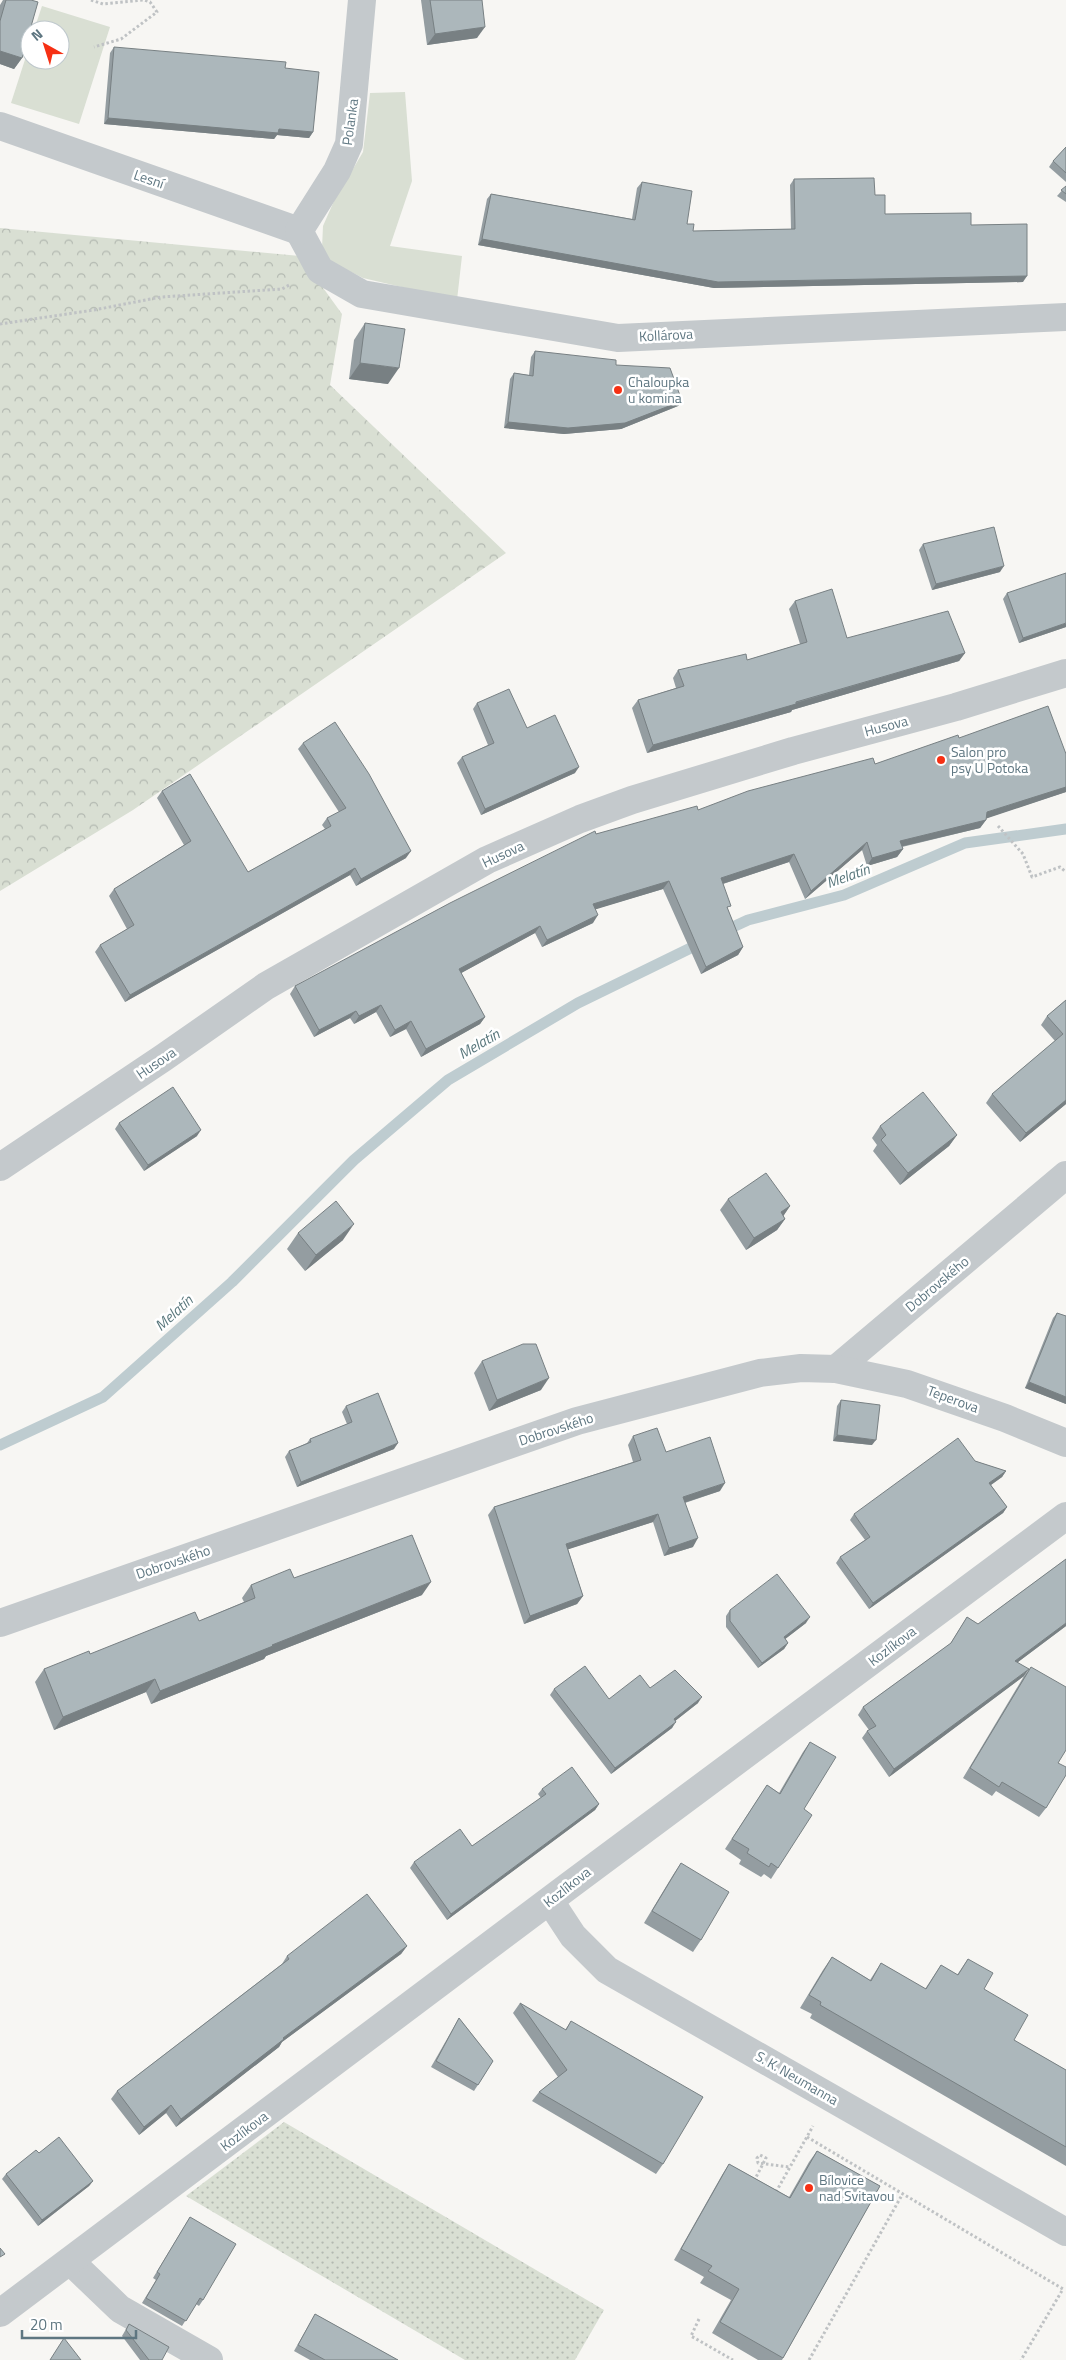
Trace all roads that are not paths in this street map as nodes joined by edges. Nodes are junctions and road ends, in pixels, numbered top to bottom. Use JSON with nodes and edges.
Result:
{"nodes":[{"id":1,"x":362,"y":0,"type":"edge"},
{"id":2,"x":0,"y":126,"type":"edge"},
{"id":3,"x":299,"y":231,"type":"junction"},
{"id":4,"x":1066,"y":317,"type":"edge"},
{"id":5,"x":1066,"y":673,"type":"edge"},
{"id":6,"x":0,"y":1167,"type":"edge"},
{"id":7,"x":1066,"y":1175,"type":"edge"},
{"id":8,"x":836,"y":1369,"type":"junction"},
{"id":9,"x":1066,"y":1443,"type":"edge"},
{"id":10,"x":1066,"y":1516,"type":"edge"},
{"id":11,"x":0,"y":1624,"type":"edge"},
{"id":12,"x":550,"y":1901,"type":"junction"},
{"id":13,"x":1066,"y":2232,"type":"edge"},
{"id":14,"x":70,"y":2261,"type":"junction"},
{"id":15,"x":0,"y":2314,"type":"edge"},
{"id":16,"x":209,"y":2360,"type":"edge"}],
"edges":[{"from":1,"to":3,"type":"street","name":"Polanka"},
{"from":2,"to":3,"type":"street","name":"Lesní"},
{"from":3,"to":4,"type":"street","name":"Kollárova"},
{"from":5,"to":6,"type":"street","name":"Husova"},
{"from":7,"to":8,"type":"street","name":"Dobrovského"},
{"from":8,"to":9,"type":"street","name":"Teperova"},
{"from":8,"to":11,"type":"street","name":"Dobrovského"},
{"from":10,"to":12,"type":"street","name":"Kozlíkova"},
{"from":12,"to":13,"type":"street","name":"S. K. Neumanna"},
{"from":12,"to":14,"type":"street","name":"Kozlíkova"},
{"from":14,"to":15,"type":"street","name":"Kozlíkova"},
{"from":14,"to":16,"type":"street"}]}
